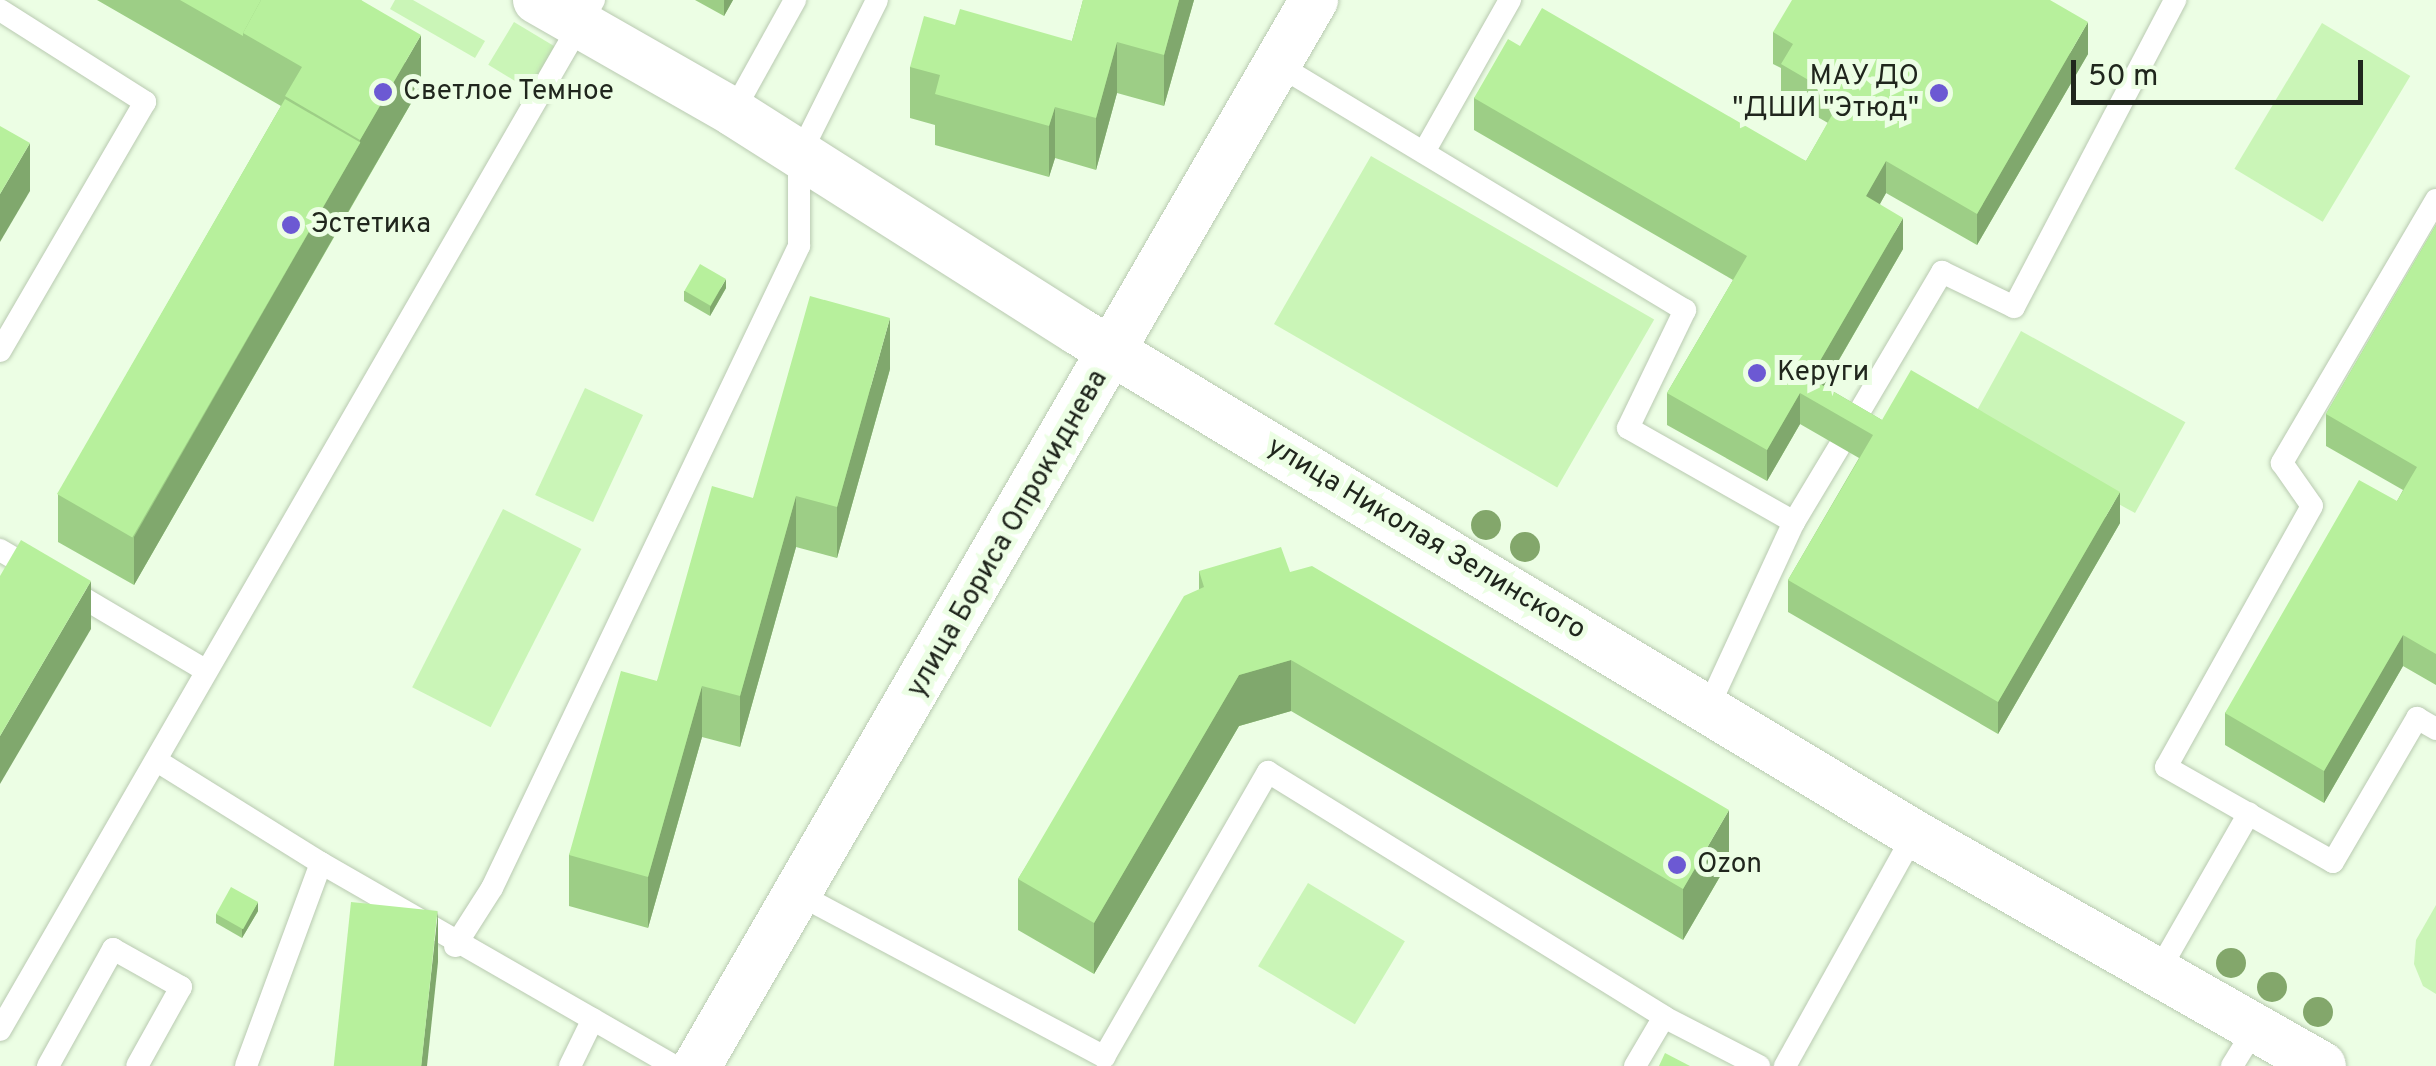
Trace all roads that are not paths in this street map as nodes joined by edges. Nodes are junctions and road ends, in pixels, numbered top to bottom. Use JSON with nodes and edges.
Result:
{"nodes":[{"id":1,"x":537,"y":0,"type":"edge"},
{"id":2,"x":795,"y":0,"type":"edge"},
{"id":3,"x":877,"y":0,"type":"edge"},
{"id":4,"x":1314,"y":0,"type":"edge"},
{"id":5,"x":1510,"y":0,"type":"edge"},
{"id":6,"x":2176,"y":0,"type":"edge"},
{"id":7,"x":14,"y":10,"type":"edge"},
{"id":8,"x":587,"y":12,"type":"edge"},
{"id":9,"x":1275,"y":63,"type":"junction"},
{"id":10,"x":733,"y":112,"type":"junction"},
{"id":11,"x":1424,"y":152,"type":"junction"},
{"id":12,"x":799,"y":156,"type":"junction"},
{"id":13,"x":2436,"y":200,"type":"edge"},
{"id":14,"x":1114,"y":350,"type":"junction"},
{"id":15,"x":0,"y":351,"type":"edge"},
{"id":16,"x":1794,"y":522,"type":"junction"},
{"id":17,"x":0,"y":550,"type":"edge"},
{"id":18,"x":205,"y":670,"type":"junction"},
{"id":19,"x":1707,"y":710,"type":"junction"},
{"id":20,"x":2436,"y":729,"type":"edge"},
{"id":21,"x":157,"y":761,"type":"junction"},
{"id":22,"x":2249,"y":813,"type":"junction"},
{"id":23,"x":1914,"y":834,"type":"junction"},
{"id":24,"x":321,"y":863,"type":"junction"},
{"id":25,"x":798,"y":894,"type":"junction"},
{"id":26,"x":454,"y":946,"type":"junction"},
{"id":27,"x":2158,"y":972,"type":"junction"},
{"id":28,"x":1664,"y":1017,"type":"junction"},
{"id":29,"x":592,"y":1019,"type":"junction"},
{"id":30,"x":0,"y":1030,"type":"edge"},
{"id":31,"x":2244,"y":1047,"type":"edge"},
{"id":32,"x":48,"y":1066,"type":"edge"},
{"id":33,"x":137,"y":1066,"type":"edge"},
{"id":34,"x":246,"y":1066,"type":"edge"},
{"id":35,"x":570,"y":1066,"type":"edge"},
{"id":36,"x":674,"y":1066,"type":"edge"},
{"id":37,"x":698,"y":1066,"type":"edge"},
{"id":38,"x":1635,"y":1066,"type":"edge"},
{"id":39,"x":1759,"y":1066,"type":"edge"},
{"id":40,"x":1785,"y":1066,"type":"edge"},
{"id":41,"x":2322,"y":1066,"type":"edge"}],
"edges":[{"from":1,"to":8,"type":"street","name":"улица Николая Зелинского"},
{"from":2,"to":10,"type":"lane"},
{"from":3,"to":12,"type":"lane"},
{"from":4,"to":9,"type":"street","name":"улица Бориса Опрокиднева"},
{"from":5,"to":11,"type":"lane"},
{"from":6,"to":16,"type":"lane"},
{"from":7,"to":15,"type":"lane"},
{"from":8,"to":10,"type":"street","name":"улица Николая Зелинского"},
{"from":8,"to":18,"type":"lane"},
{"from":9,"to":11,"type":"lane"},
{"from":9,"to":14,"type":"street","name":"улица Бориса Опрокиднева"},
{"from":10,"to":12,"type":"street","name":"улица Николая Зелинского"},
{"from":11,"to":16,"type":"lane"},
{"from":12,"to":14,"type":"street","name":"улица Николая Зелинского"},
{"from":12,"to":26,"type":"lane"},
{"from":13,"to":22,"type":"lane"},
{"from":14,"to":19,"type":"street","name":"улица Николая Зелинского"},
{"from":14,"to":25,"type":"street","name":"улица Бориса Опрокиднева"},
{"from":16,"to":19,"type":"lane"},
{"from":17,"to":18,"type":"lane"},
{"from":18,"to":21,"type":"lane"},
{"from":19,"to":23,"type":"street","name":"улица Николая Зелинского"},
{"from":20,"to":22,"type":"lane"},
{"from":21,"to":24,"type":"lane"},
{"from":21,"to":30,"type":"lane"},
{"from":22,"to":27,"type":"lane"},
{"from":23,"to":27,"type":"street","name":"улица Николая Зелинского"},
{"from":23,"to":40,"type":"lane"},
{"from":24,"to":26,"type":"lane"},
{"from":24,"to":34,"type":"lane"},
{"from":25,"to":28,"type":"lane"},
{"from":25,"to":37,"type":"street","name":"улица Бориса Опрокиднева"},
{"from":26,"to":29,"type":"lane"},
{"from":27,"to":31,"type":"street","name":"улица Николая Зелинского"},
{"from":28,"to":38,"type":"lane"},
{"from":28,"to":39,"type":"lane"},
{"from":29,"to":35,"type":"lane"},
{"from":29,"to":36,"type":"lane"},
{"from":31,"to":41,"type":"street","name":"улица Николая Зелинского"},
{"from":32,"to":33,"type":"lane"}]}
